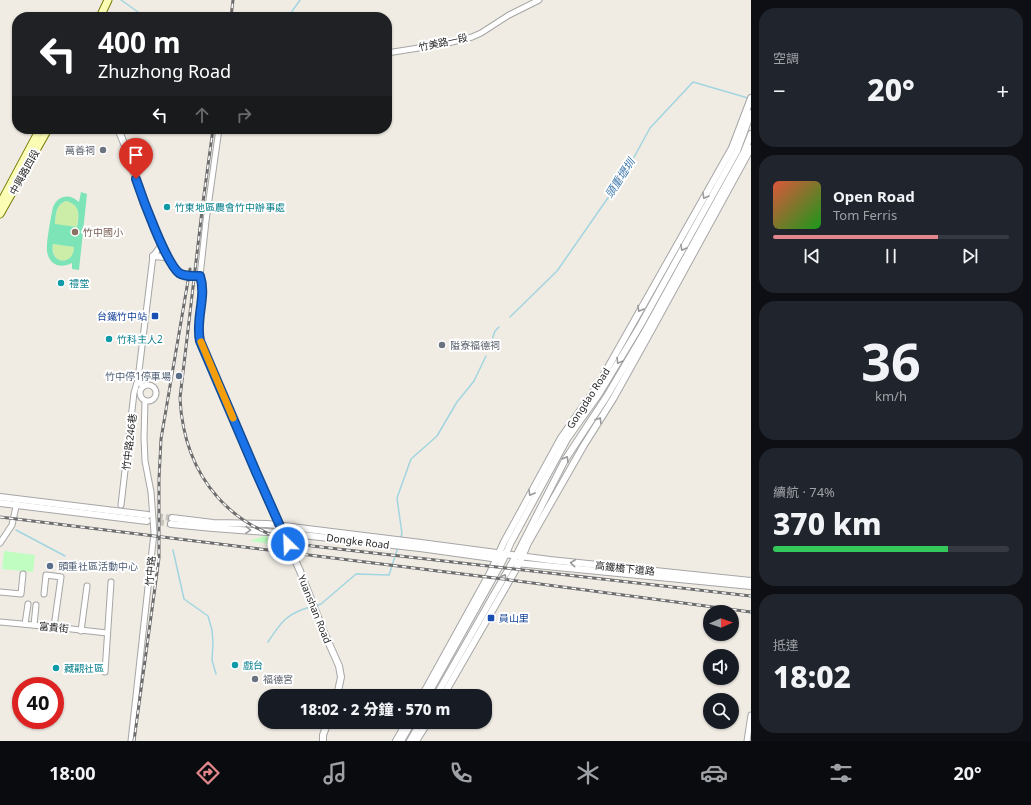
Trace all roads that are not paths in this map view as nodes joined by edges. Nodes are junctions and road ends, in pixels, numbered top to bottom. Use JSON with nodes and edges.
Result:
{"nodes":[{"id":1,"x":108,"y":0,"type":"edge"},
{"id":2,"x":539,"y":0,"type":"edge"},
{"id":3,"x":102,"y":12,"type":"edge"},
{"id":4,"x":392,"y":52,"type":"edge"},
{"id":5,"x":751,"y":98,"type":"edge"},
{"id":6,"x":751,"y":113,"type":"edge"},
{"id":7,"x":38,"y":134,"type":"edge"},
{"id":8,"x":45,"y":134,"type":"edge"},
{"id":9,"x":120,"y":134,"type":"edge"},
{"id":10,"x":218,"y":134,"type":"edge"},
{"id":11,"x":751,"y":134,"type":"edge"},
{"id":12,"x":751,"y":148,"type":"edge"},
{"id":13,"x":5,"y":196,"type":"edge"},
{"id":14,"x":0,"y":204,"type":"edge"},
{"id":15,"x":0,"y":214,"type":"edge"},
{"id":16,"x":162,"y":244,"type":"junction"},
{"id":17,"x":153,"y":256,"type":"junction"},
{"id":18,"x":168,"y":259,"type":"junction"},
{"id":19,"x":200,"y":276,"type":"junction"},
{"id":20,"x":138,"y":379,"type":"junction"},
{"id":21,"x":142,"y":387,"type":"junction"},
{"id":22,"x":145,"y":401,"type":"junction"},
{"id":23,"x":0,"y":498,"type":"edge"},
{"id":24,"x":17,"y":502,"type":"junction"},
{"id":25,"x":0,"y":503,"type":"edge"},
{"id":26,"x":121,"y":505,"type":"dead end"},
{"id":27,"x":148,"y":518,"type":"tunnel mouth"},
{"id":28,"x":280,"y":526,"type":"junction"},
{"id":29,"x":283,"y":533,"type":"junction"},
{"id":30,"x":390,"y":542,"type":"junction"},
{"id":31,"x":0,"y":543,"type":"edge"},
{"id":32,"x":516,"y":556,"type":"junction"},
{"id":33,"x":501,"y":557,"type":"junction"},
{"id":34,"x":523,"y":557,"type":"junction"},
{"id":35,"x":512,"y":563,"type":"junction"},
{"id":36,"x":519,"y":564,"type":"junction"},
{"id":37,"x":23,"y":574,"type":"dead end"},
{"id":38,"x":751,"y":581,"type":"edge"},
{"id":39,"x":111,"y":582,"type":"dead end"},
{"id":40,"x":87,"y":586,"type":"dead end"},
{"id":41,"x":751,"y":586,"type":"edge"},
{"id":42,"x":484,"y":590,"type":"junction"},
{"id":43,"x":0,"y":592,"type":"edge"},
{"id":44,"x":499,"y":592,"type":"junction"},
{"id":45,"x":44,"y":594,"type":"dead end"},
{"id":46,"x":28,"y":604,"type":"dead end"},
{"id":47,"x":36,"y":605,"type":"dead end"},
{"id":48,"x":0,"y":622,"type":"edge"},
{"id":49,"x":25,"y":624,"type":"junction"},
{"id":50,"x":34,"y":625,"type":"junction"},
{"id":51,"x":54,"y":627,"type":"junction"},
{"id":52,"x":81,"y":630,"type":"junction"},
{"id":53,"x":107,"y":633,"type":"junction"},
{"id":54,"x":105,"y":672,"type":"dead end"},
{"id":55,"x":338,"y":689,"type":"edge"},
{"id":56,"x":426,"y":689,"type":"edge"},
{"id":57,"x":431,"y":689,"type":"edge"},
{"id":58,"x":440,"y":689,"type":"edge"},
{"id":59,"x":447,"y":689,"type":"edge"},
{"id":60,"x":751,"y":715,"type":"edge"},
{"id":61,"x":326,"y":729,"type":"edge"},
{"id":62,"x":403,"y":729,"type":"edge"},
{"id":63,"x":408,"y":729,"type":"edge"},
{"id":64,"x":417,"y":729,"type":"edge"},
{"id":65,"x":424,"y":729,"type":"edge"},
{"id":66,"x":131,"y":741,"type":"edge"},
{"id":67,"x":323,"y":741,"type":"edge"},
{"id":68,"x":396,"y":741,"type":"edge"},
{"id":69,"x":401,"y":741,"type":"edge"},
{"id":70,"x":410,"y":741,"type":"edge"},
{"id":71,"x":416,"y":741,"type":"edge"},
{"id":72,"x":747,"y":741,"type":"edge"}],
"edges":[{"from":1,"to":3,"type":"main road"},
{"from":2,"to":4,"type":"street","name":"竹美路一段"},
{"from":5,"to":33,"type":"street","name":"Gongdao Road","one_way":true},
{"from":6,"to":33,"type":"street","name":"Gongdao Road","one_way":true},
{"from":7,"to":13,"type":"main road","name":"中興路四段"},
{"from":8,"to":13,"type":"main road","name":"中興路四段"},
{"from":9,"to":16,"type":"street"},
{"from":10,"to":19,"type":"street"},
{"from":32,"to":11,"type":"street","name":"Gongdao Road","one_way":true},
{"from":34,"to":12,"type":"street","name":"Gongdao Road","one_way":true},
{"from":13,"to":14,"type":"main road","name":"中興路四段"},
{"from":13,"to":15,"type":"main road","name":"中興路四段"},
{"from":16,"to":17,"type":"street"},
{"from":16,"to":18,"type":"street"},
{"from":17,"to":18,"type":"street"},
{"from":17,"to":20,"type":"street"},
{"from":18,"to":19,"type":"street"},
{"from":19,"to":28,"type":"street","name":"Yuanshan Road"},
{"from":20,"to":21,"type":"street"},
{"from":20,"to":26,"type":"street","name":"竹中路246巷"},
{"from":21,"to":22,"type":"street"},
{"from":21,"to":22,"type":"street"},
{"from":22,"to":66,"type":"street","name":"竹中路"},
{"from":23,"to":24,"type":"street"},
{"from":24,"to":25,"type":"street"},
{"from":24,"to":27,"type":"street"},
{"from":24,"to":31,"type":"street"},
{"from":28,"to":29,"type":"street","name":"Yuanshan Road"},
{"from":28,"to":29,"type":"street","name":"Dongke Road","one_way":true},
{"from":28,"to":30,"type":"street","name":"Dongke Road"},
{"from":29,"to":30,"type":"street","name":"Dongke Road"},
{"from":29,"to":55,"type":"street","name":"Yuanshan Road"},
{"from":30,"to":33,"type":"street","name":"Dongke Road"},
{"from":32,"to":33,"type":"street","name":"高鐵橋下道路"},
{"from":32,"to":34,"type":"street","name":"高鐵橋下道路"},
{"from":32,"to":35,"type":"street","name":"Gongdao Road"},
{"from":33,"to":35,"type":"street","name":"Dongke Road"},
{"from":33,"to":42,"type":"street","name":"Gongdao Road"},
{"from":34,"to":36,"type":"street","name":"Gongdao Road"},
{"from":38,"to":34,"type":"street","name":"高鐵橋下道路","one_way":true},
{"from":35,"to":36,"type":"street","name":"Dongke Road"},
{"from":44,"to":35,"type":"street","name":"Gongdao Road","one_way":true},
{"from":36,"to":41,"type":"street","name":"高鐵橋下道路"},
{"from":36,"to":44,"type":"street","name":"Gongdao Road"},
{"from":37,"to":43,"type":"street"},
{"from":39,"to":53,"type":"street"},
{"from":40,"to":52,"type":"street"},
{"from":42,"to":56,"type":"street","name":"Gongdao Road"},
{"from":42,"to":57,"type":"street","name":"Gongdao Road"},
{"from":44,"to":58,"type":"street","name":"Gongdao Road"},
{"from":44,"to":59,"type":"street","name":"Gongdao Road"},
{"from":45,"to":51,"type":"street"},
{"from":46,"to":49,"type":"street"},
{"from":47,"to":50,"type":"street"},
{"from":48,"to":49,"type":"street","name":"富貴街"},
{"from":49,"to":50,"type":"street","name":"富貴街"},
{"from":50,"to":51,"type":"street","name":"富貴街"},
{"from":51,"to":52,"type":"street","name":"富貴街"},
{"from":52,"to":53,"type":"street","name":"富貴街"},
{"from":53,"to":54,"type":"street"},
{"from":60,"to":72,"type":"street"},
{"from":61,"to":67,"type":"street"},
{"from":62,"to":68,"type":"street"},
{"from":63,"to":69,"type":"street"},
{"from":64,"to":70,"type":"street"},
{"from":65,"to":71,"type":"street"}]}
